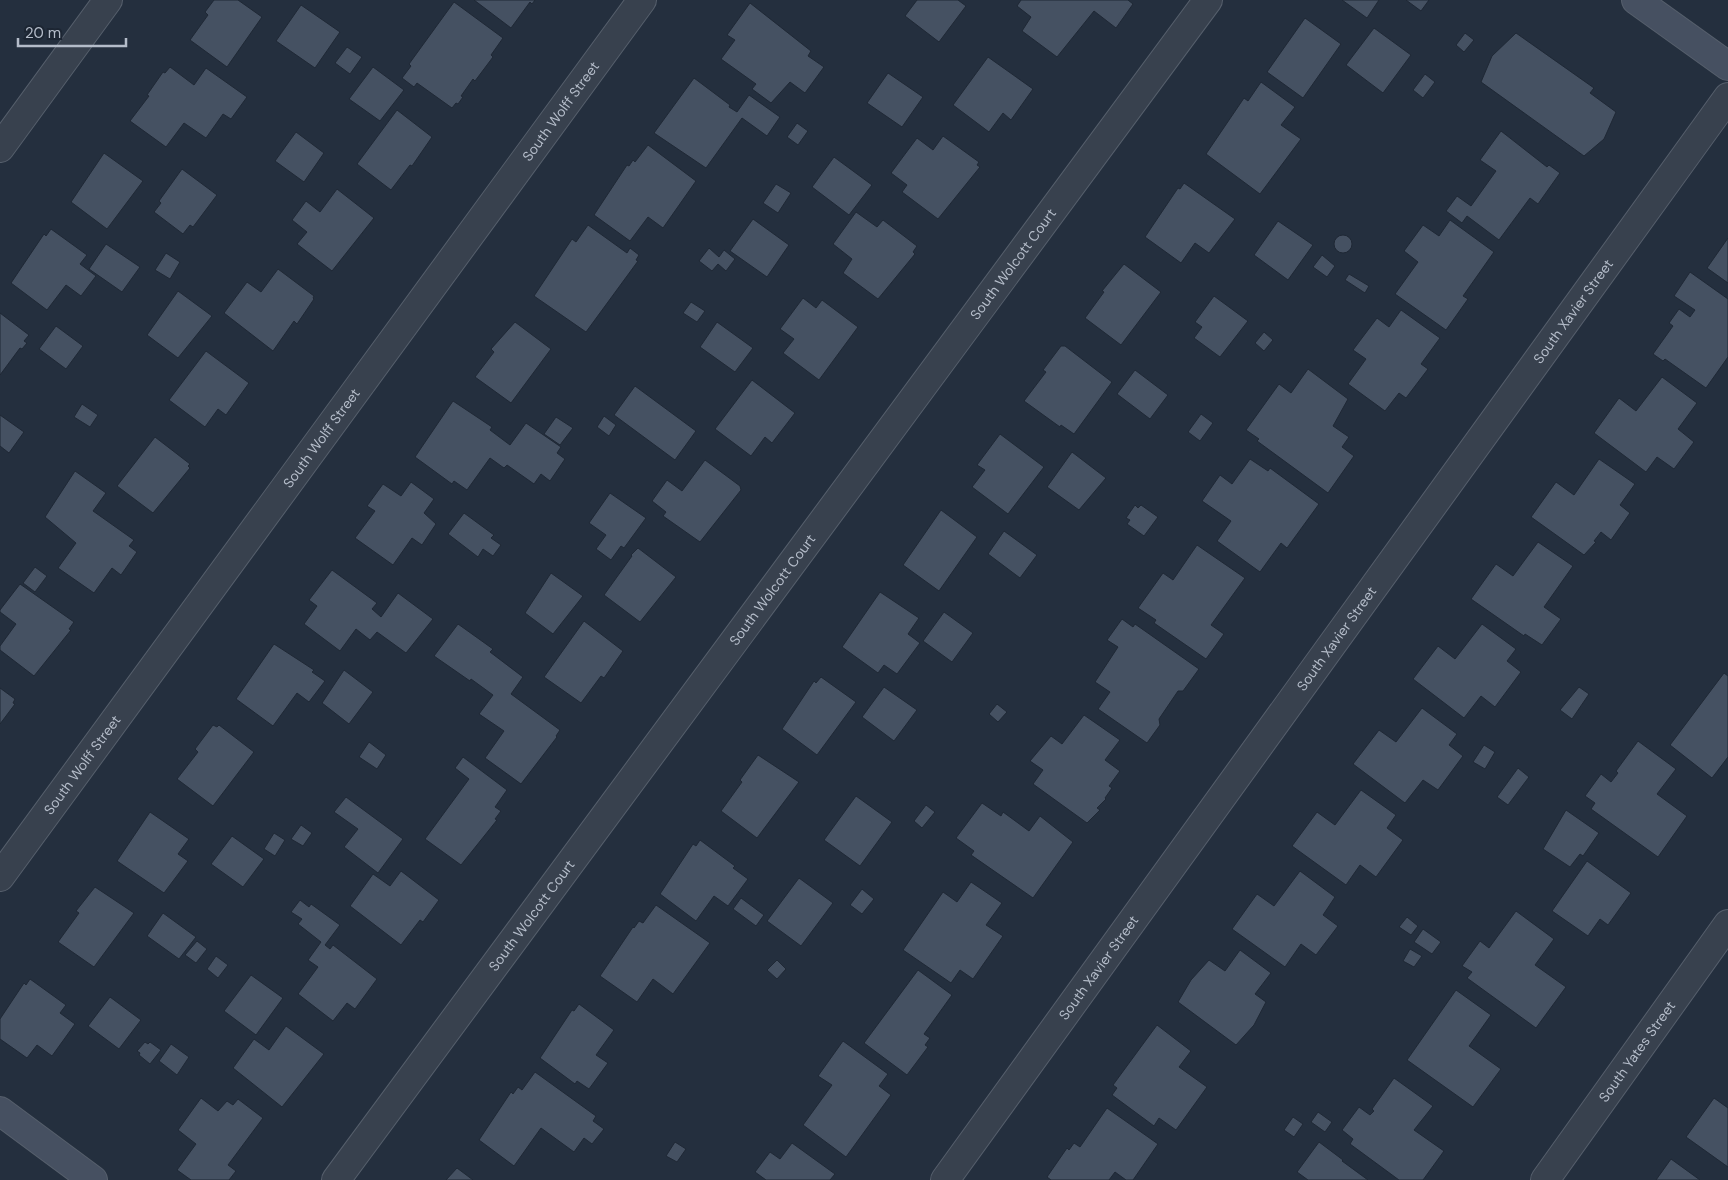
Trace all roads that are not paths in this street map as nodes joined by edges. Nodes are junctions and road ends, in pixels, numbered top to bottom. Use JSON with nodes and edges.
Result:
{"nodes":[{"id":1,"x":108,"y":0,"type":"edge"},
{"id":2,"x":642,"y":0,"type":"edge"},
{"id":3,"x":1208,"y":0,"type":"edge"},
{"id":4,"x":1636,"y":0,"type":"edge"},
{"id":5,"x":1728,"y":66,"type":"edge"},
{"id":6,"x":1728,"y":97,"type":"edge"},
{"id":7,"x":0,"y":148,"type":"edge"},
{"id":8,"x":0,"y":877,"type":"edge"},
{"id":9,"x":1728,"y":924,"type":"edge"},
{"id":10,"x":0,"y":1111,"type":"edge"},
{"id":11,"x":93,"y":1180,"type":"edge"},
{"id":12,"x":336,"y":1180,"type":"edge"},
{"id":13,"x":945,"y":1180,"type":"edge"},
{"id":14,"x":1545,"y":1180,"type":"edge"}],
"edges":[{"from":1,"to":7,"type":"street"},
{"from":2,"to":8,"type":"street","name":"South Wolff Street"},
{"from":3,"to":12,"type":"street","name":"South Wolcott Court"},
{"from":4,"to":5,"type":"main road"},
{"from":6,"to":13,"type":"street","name":"South Xavier Street"},
{"from":9,"to":14,"type":"street","name":"South Yates Street"},
{"from":10,"to":11,"type":"main road"}]}
